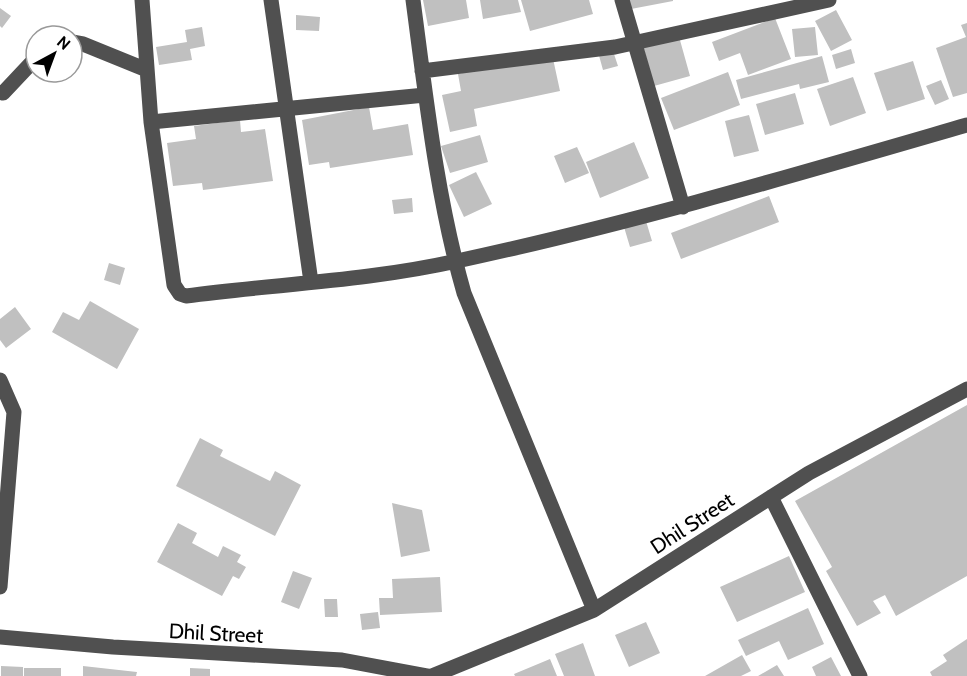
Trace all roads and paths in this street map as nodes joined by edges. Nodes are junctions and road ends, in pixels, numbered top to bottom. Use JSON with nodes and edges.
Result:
{"nodes":[{"id":1,"x":142,"y":0,"type":"edge"},
{"id":2,"x":271,"y":0,"type":"edge"},
{"id":3,"x":413,"y":0,"type":"edge"},
{"id":4,"x":622,"y":0,"type":"edge"},
{"id":5,"x":829,"y":0,"type":"edge"},
{"id":6,"x":635,"y":43,"type":"junction"},
{"id":7,"x":84,"y":44,"type":"edge"},
{"id":8,"x":147,"y":70,"type":"junction"},
{"id":9,"x":24,"y":71,"type":"edge"},
{"id":10,"x":422,"y":71,"type":"junction"},
{"id":11,"x":425,"y":94,"type":"junction"},
{"id":12,"x":1,"y":96,"type":"edge"},
{"id":13,"x":287,"y":108,"type":"junction"},
{"id":14,"x":151,"y":122,"type":"junction"},
{"id":15,"x":967,"y":125,"type":"edge"},
{"id":16,"x":683,"y":207,"type":"junction"},
{"id":17,"x":455,"y":262,"type":"junction"},
{"id":18,"x":311,"y":282,"type":"junction"},
{"id":19,"x":0,"y":380,"type":"edge"},
{"id":20,"x":967,"y":389,"type":"edge"},
{"id":21,"x":771,"y":497,"type":"junction"},
{"id":22,"x":0,"y":587,"type":"edge"},
{"id":23,"x":594,"y":610,"type":"junction"},
{"id":24,"x":0,"y":637,"type":"edge"},
{"id":25,"x":430,"y":676,"type":"edge"},
{"id":26,"x":860,"y":676,"type":"edge"}],
"edges":[{"from":1,"to":8,"type":"street"},
{"from":2,"to":13,"type":"street"},
{"from":3,"to":10,"type":"street"},
{"from":4,"to":6,"type":"street"},
{"from":5,"to":6,"type":"street"},
{"from":6,"to":10,"type":"street"},
{"from":6,"to":16,"type":"street"},
{"from":7,"to":8,"type":"street"},
{"from":8,"to":14,"type":"street"},
{"from":9,"to":12,"type":"street"},
{"from":10,"to":11,"type":"street"},
{"from":11,"to":13,"type":"street"},
{"from":11,"to":17,"type":"street"},
{"from":13,"to":14,"type":"street"},
{"from":13,"to":18,"type":"street"},
{"from":14,"to":18,"type":"street"},
{"from":15,"to":16,"type":"street"},
{"from":16,"to":17,"type":"street"},
{"from":17,"to":18,"type":"street"},
{"from":17,"to":23,"type":"street"},
{"from":19,"to":22,"type":"street"},
{"from":20,"to":21,"type":"street","name":"Dhil Street"},
{"from":21,"to":23,"type":"street","name":"Dhil Street"},
{"from":21,"to":26,"type":"street"},
{"from":23,"to":25,"type":"street","name":"Dhil Street"},
{"from":24,"to":25,"type":"street","name":"Dhil Street"}]}
